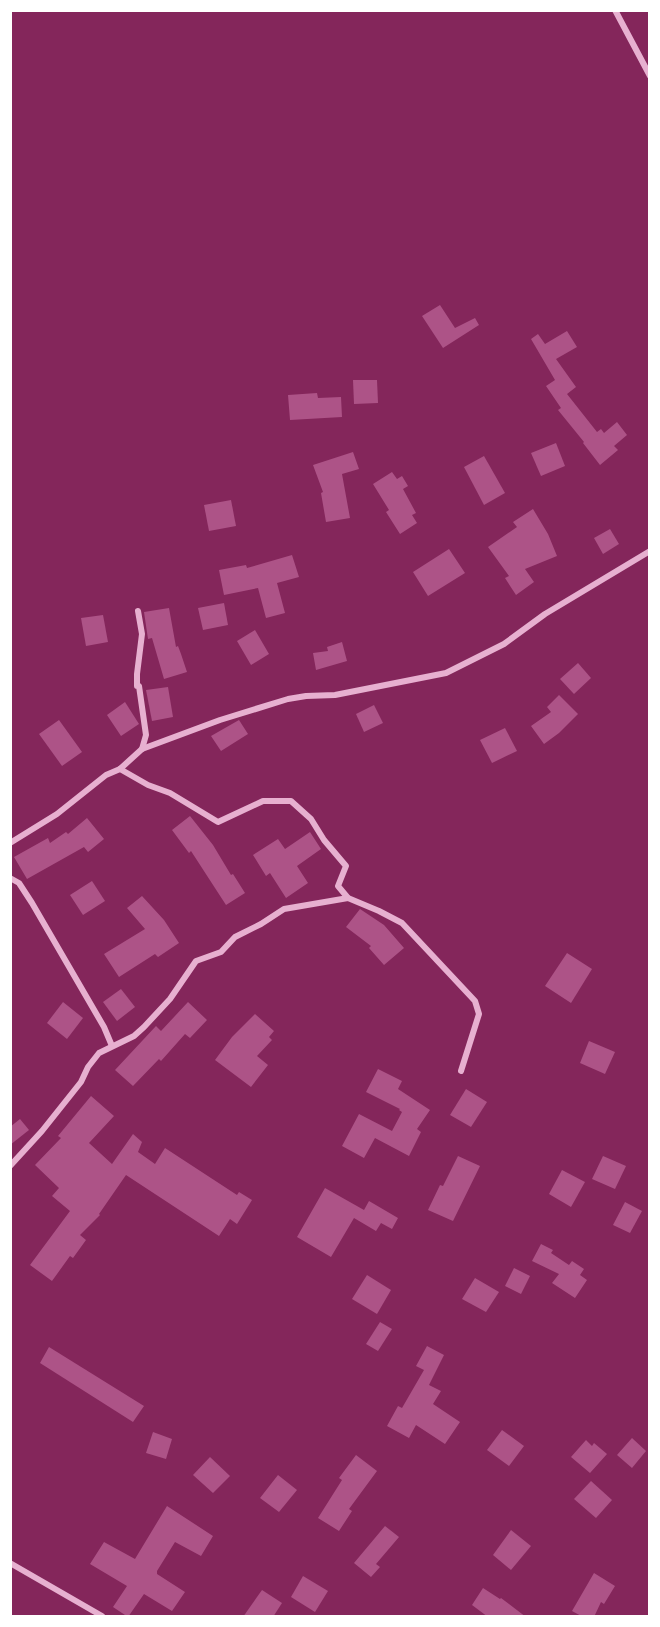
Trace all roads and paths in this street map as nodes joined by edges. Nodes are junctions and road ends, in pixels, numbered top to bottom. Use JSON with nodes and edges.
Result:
{"nodes":[{"id":1,"x":615,"y":10,"type":"edge"},
{"id":2,"x":650,"y":76,"type":"edge"},
{"id":3,"x":650,"y":551,"type":"edge"},
{"id":4,"x":138,"y":611,"type":"dead end"},
{"id":5,"x":142,"y":748,"type":"junction"},
{"id":6,"x":120,"y":769,"type":"junction"},
{"id":7,"x":10,"y":843,"type":"edge"},
{"id":8,"x":10,"y":878,"type":"edge"},
{"id":9,"x":348,"y":898,"type":"junction"},
{"id":10,"x":112,"y":1046,"type":"junction"},
{"id":11,"x":461,"y":1071,"type":"dead end"},
{"id":12,"x":10,"y":1166,"type":"edge"},
{"id":13,"x":10,"y":1563,"type":"edge"},
{"id":14,"x":102,"y":1617,"type":"edge"}],
"edges":[{"from":1,"to":2,"type":"street"},
{"from":3,"to":5,"type":"street"},
{"from":4,"to":5,"type":"street"},
{"from":5,"to":6,"type":"street"},
{"from":6,"to":7,"type":"street"},
{"from":6,"to":9,"type":"street"},
{"from":8,"to":10,"type":"street"},
{"from":9,"to":10,"type":"street"},
{"from":9,"to":11,"type":"street"},
{"from":10,"to":12,"type":"street"},
{"from":13,"to":14,"type":"street"}]}
